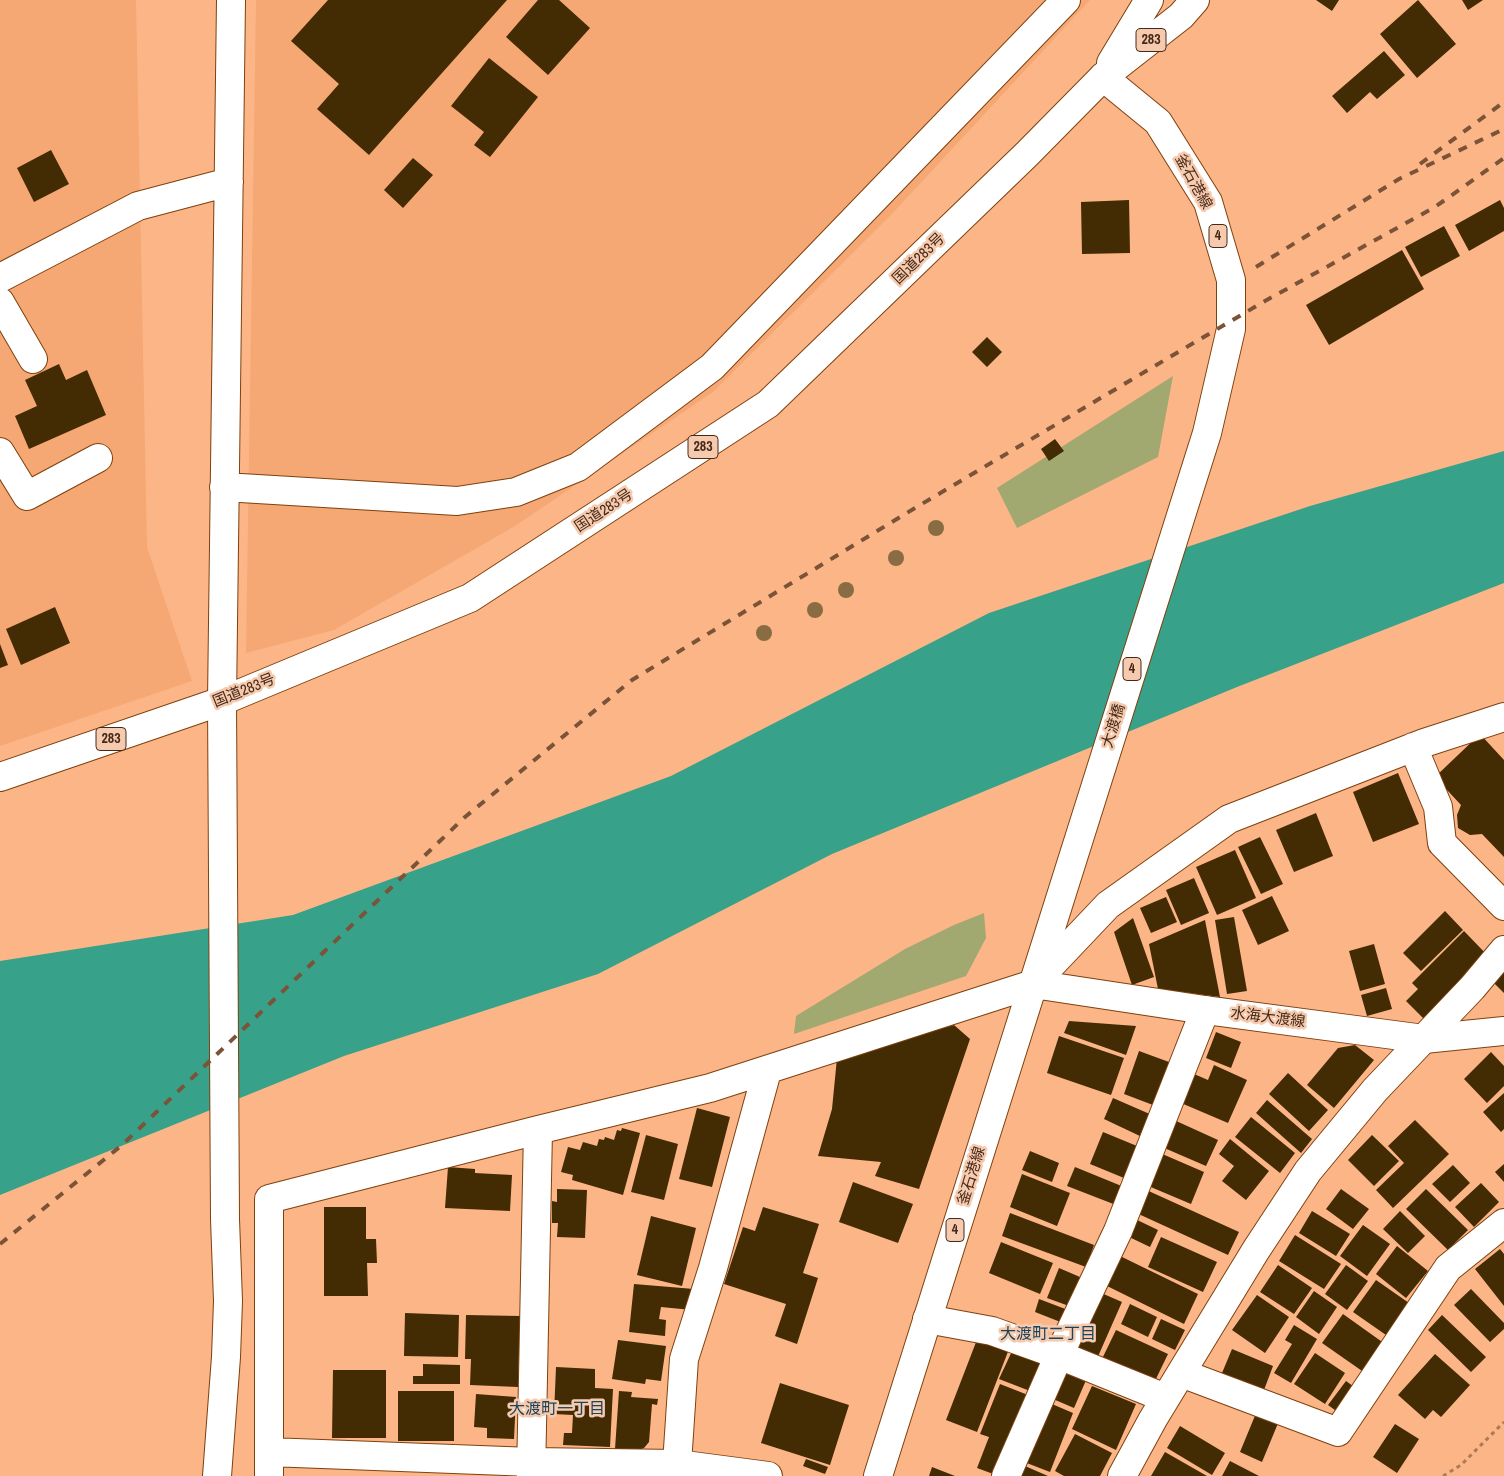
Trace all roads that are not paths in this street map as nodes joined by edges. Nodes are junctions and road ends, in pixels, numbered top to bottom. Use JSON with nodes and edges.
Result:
{"nodes":[{"id":1,"x":231,"y":0,"type":"edge"},
{"id":2,"x":1066,"y":0,"type":"edge"},
{"id":3,"x":1149,"y":0,"type":"edge"},
{"id":4,"x":1195,"y":0,"type":"edge"},
{"id":5,"x":1103,"y":77,"type":"junction"},
{"id":6,"x":229,"y":182,"type":"junction"},
{"id":7,"x":0,"y":278,"type":"edge"},
{"id":8,"x":0,"y":302,"type":"edge"},
{"id":9,"x":33,"y":359,"type":"dead end"},
{"id":10,"x":1207,"y":433,"type":"joint"},
{"id":11,"x":0,"y":452,"type":"edge"},
{"id":12,"x":98,"y":458,"type":"dead end"},
{"id":13,"x":224,"y":488,"type":"junction"},
{"id":14,"x":222,"y":701,"type":"junction"},
{"id":15,"x":1504,"y":717,"type":"edge"},
{"id":16,"x":1413,"y":747,"type":"junction"},
{"id":17,"x":0,"y":777,"type":"edge"},
{"id":18,"x":1058,"y":906,"type":"joint"},
{"id":19,"x":1504,"y":906,"type":"edge"},
{"id":20,"x":1504,"y":950,"type":"edge"},
{"id":21,"x":1033,"y":984,"type":"junction"},
{"id":22,"x":1205,"y":1010,"type":"junction"},
{"id":23,"x":1504,"y":1030,"type":"edge"},
{"id":24,"x":1424,"y":1039,"type":"junction"},
{"id":25,"x":767,"y":1070,"type":"junction"},
{"id":26,"x":538,"y":1130,"type":"junction"},
{"id":27,"x":1504,"y":1223,"type":"edge"},
{"id":28,"x":927,"y":1319,"type":"junction"},
{"id":29,"x":1059,"y":1355,"type":"junction"},
{"id":30,"x":1181,"y":1373,"type":"junction"},
{"id":31,"x":1165,"y":1398,"type":"junction"},
{"id":32,"x":269,"y":1464,"type":"edge"},
{"id":33,"x":677,"y":1464,"type":"junction"},
{"id":34,"x":532,"y":1469,"type":"edge"},
{"id":35,"x":217,"y":1476,"type":"edge"},
{"id":36,"x":768,"y":1476,"type":"edge"},
{"id":37,"x":878,"y":1476,"type":"edge"},
{"id":38,"x":1006,"y":1476,"type":"edge"},
{"id":39,"x":1122,"y":1476,"type":"edge"}],
"edges":[{"from":1,"to":6,"type":"main road"},
{"from":2,"to":13,"type":"main road"},
{"from":3,"to":5,"type":"main road","name":"国道283号","number":"283"},
{"from":4,"to":5,"type":"main road","name":"国道283号","number":"283"},
{"from":5,"to":10,"type":"main road","name":"釜石港線","number":"4"},
{"from":5,"to":14,"type":"main road","name":"国道283号","number":"283"},
{"from":6,"to":7,"type":"main road"},
{"from":6,"to":13,"type":"main road"},
{"from":8,"to":9,"type":"main road"},
{"from":10,"to":18,"type":"main road","name":"大渡橋","number":"4"},
{"from":11,"to":12,"type":"main road"},
{"from":13,"to":14,"type":"main road"},
{"from":14,"to":17,"type":"main road","name":"国道283号","number":"283"},
{"from":14,"to":35,"type":"main road"},
{"from":15,"to":16,"type":"main road"},
{"from":16,"to":19,"type":"main road"},
{"from":16,"to":21,"type":"main road"},
{"from":18,"to":21,"type":"main road","name":"釜石港線","number":"4"},
{"from":20,"to":24,"type":"main road"},
{"from":21,"to":22,"type":"main road","name":"水海大渡線"},
{"from":21,"to":25,"type":"main road"},
{"from":21,"to":28,"type":"main road","name":"釜石港線","number":"4"},
{"from":22,"to":24,"type":"main road","name":"水海大渡線"},
{"from":22,"to":29,"type":"main road"},
{"from":23,"to":24,"type":"main road","name":"水海大渡線"},
{"from":24,"to":30,"type":"main road"},
{"from":25,"to":26,"type":"main road"},
{"from":25,"to":33,"type":"main road"},
{"from":26,"to":32,"type":"main road"},
{"from":26,"to":34,"type":"main road"},
{"from":27,"to":30,"type":"main road"},
{"from":28,"to":29,"type":"main road"},
{"from":28,"to":37,"type":"main road","name":"釜石港線","number":"4"},
{"from":29,"to":31,"type":"main road"},
{"from":29,"to":38,"type":"main road"},
{"from":30,"to":31,"type":"main road"},
{"from":31,"to":39,"type":"main road"},
{"from":32,"to":34,"type":"main road"},
{"from":33,"to":34,"type":"main road"},
{"from":33,"to":36,"type":"main road"}]}
